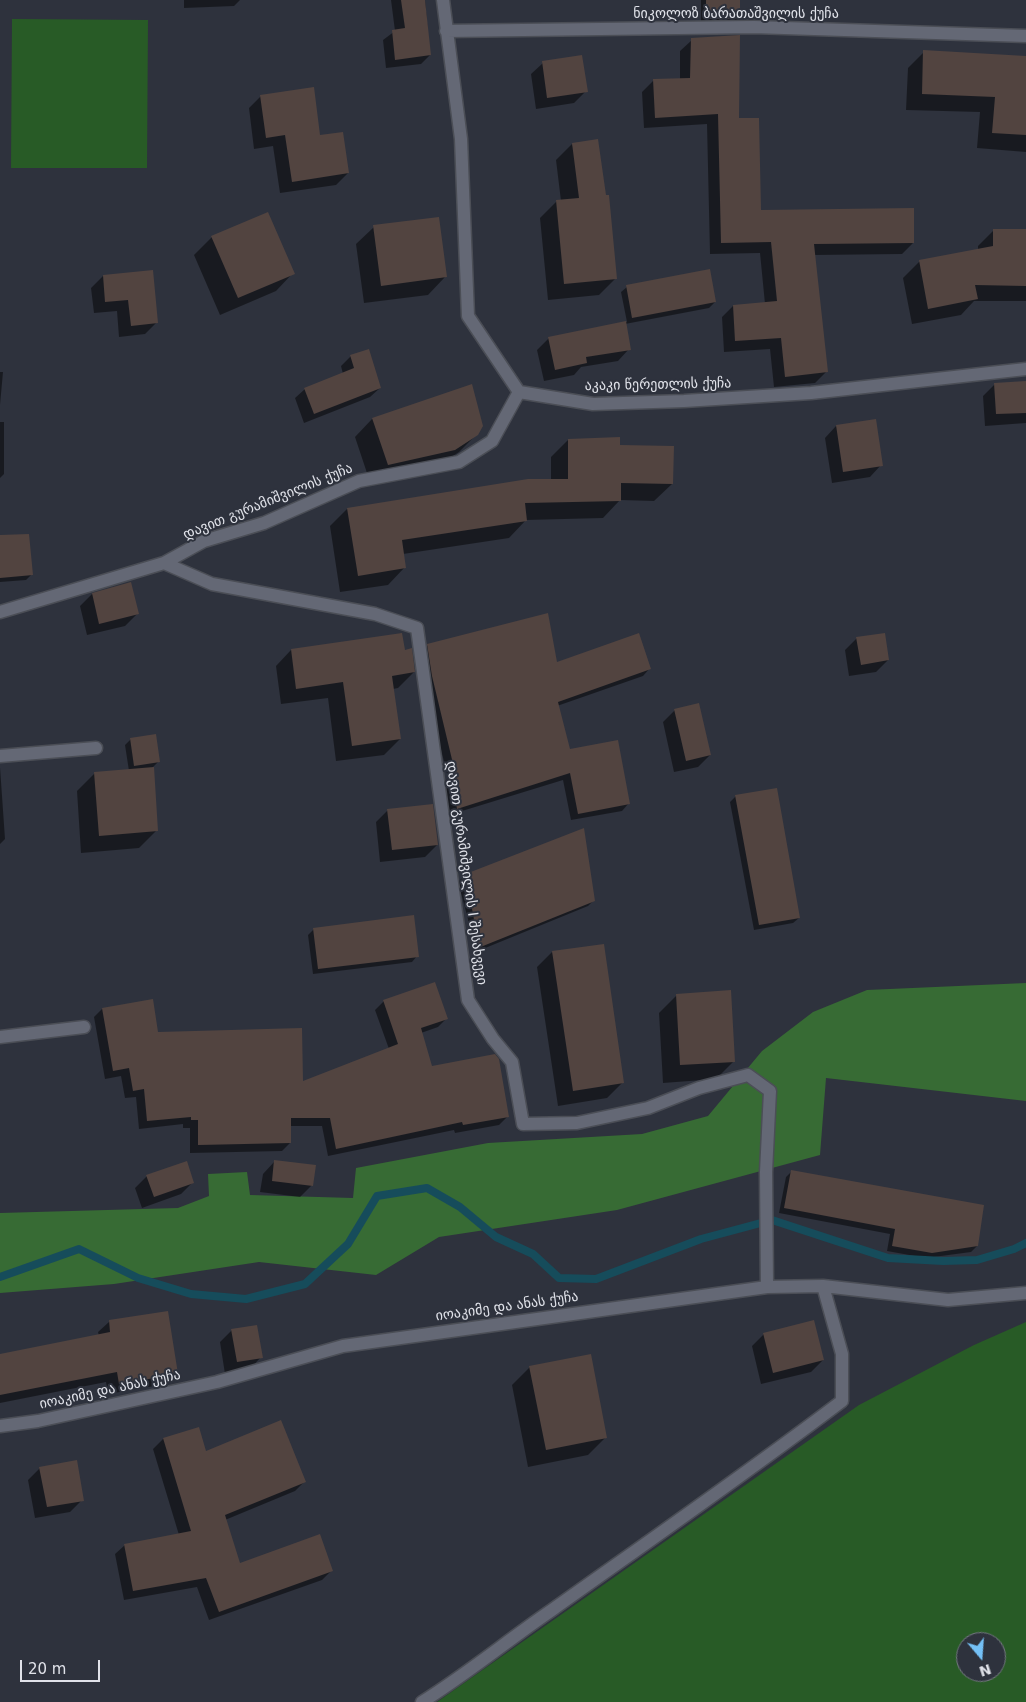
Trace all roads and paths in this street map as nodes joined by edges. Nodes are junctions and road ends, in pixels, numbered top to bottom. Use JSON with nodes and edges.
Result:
{"nodes":[{"id":1,"x":443,"y":0,"type":"edge"},
{"id":2,"x":446,"y":30,"type":"junction"},
{"id":3,"x":1026,"y":36,"type":"edge"},
{"id":4,"x":1026,"y":369,"type":"edge"},
{"id":5,"x":519,"y":392,"type":"junction"},
{"id":6,"x":164,"y":563,"type":"junction"},
{"id":7,"x":0,"y":612,"type":"edge"},
{"id":8,"x":96,"y":748,"type":"dead end"},
{"id":9,"x":0,"y":756,"type":"edge"},
{"id":10,"x":84,"y":1028,"type":"dead end"},
{"id":11,"x":0,"y":1037,"type":"edge"},
{"id":12,"x":823,"y":1286,"type":"junction"},
{"id":13,"x":767,"y":1288,"type":"junction"},
{"id":14,"x":1026,"y":1293,"type":"edge"},
{"id":15,"x":0,"y":1426,"type":"edge"},
{"id":16,"x":422,"y":1702,"type":"edge"}],
"edges":[{"from":1,"to":2,"type":"street"},
{"from":2,"to":3,"type":"street","name":"ნიკოლოზ ბარათაშვილის ქუჩა"},
{"from":2,"to":5,"type":"street"},
{"from":4,"to":5,"type":"street","name":"აკაკი წერეთლის ქუჩა"},
{"from":5,"to":6,"type":"street","name":"დავით გურამიშვილის ქუჩა"},
{"from":6,"to":7,"type":"street","name":"დავით გურამიშვილის ქუჩა"},
{"from":6,"to":13,"type":"street","name":"დავით გურამიშვილის I შესახვევი"},
{"from":8,"to":9,"type":"street"},
{"from":10,"to":11,"type":"street"},
{"from":12,"to":13,"type":"street","name":"იოაკიმე და ანას ქუჩა"},
{"from":12,"to":14,"type":"street","name":"იოაკიმე და ანას ქუჩა"},
{"from":12,"to":16,"type":"street"},
{"from":13,"to":15,"type":"street","name":"იოაკიმე და ანას ქუჩა"}]}
